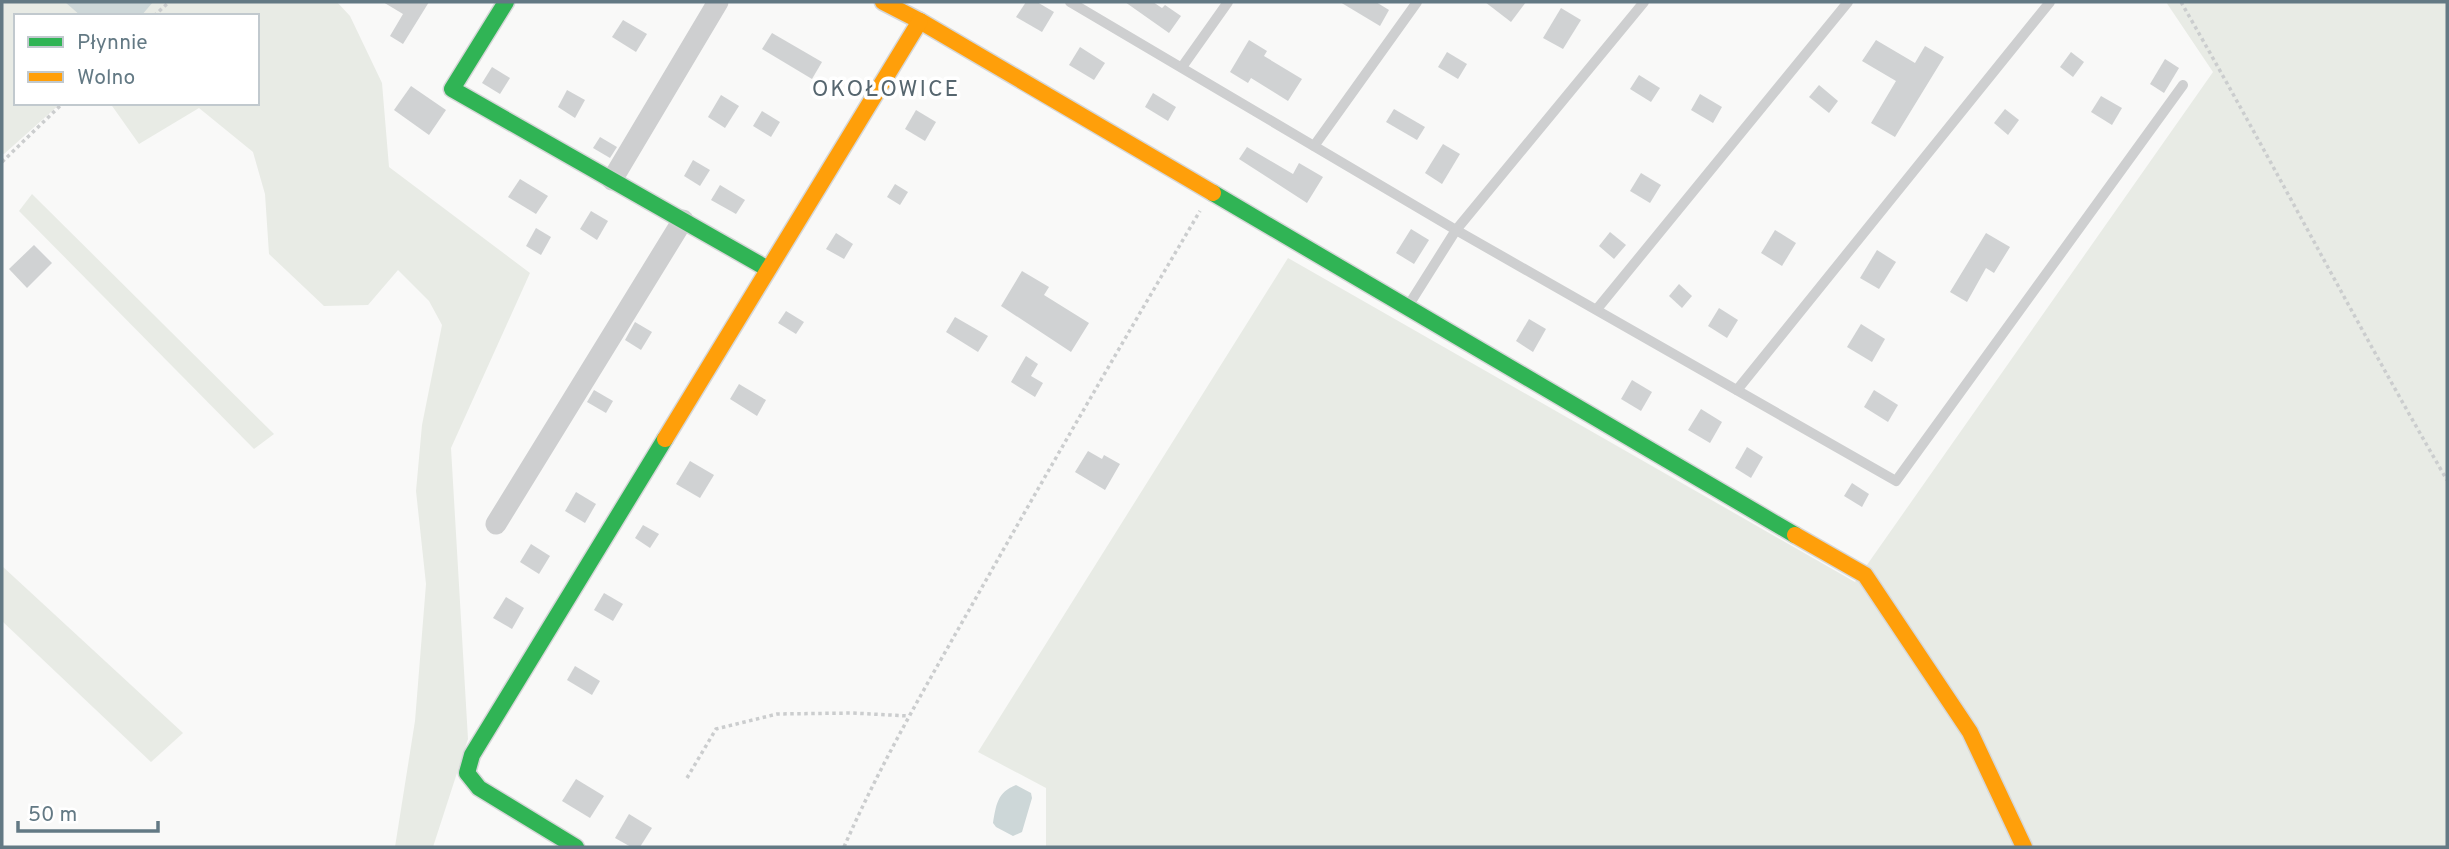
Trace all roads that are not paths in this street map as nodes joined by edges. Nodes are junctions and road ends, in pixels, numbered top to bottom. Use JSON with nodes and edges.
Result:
{"nodes":[{"id":1,"x":506,"y":2,"type":"edge"},
{"id":2,"x":718,"y":2,"type":"edge"},
{"id":3,"x":883,"y":2,"type":"edge"},
{"id":4,"x":1070,"y":2,"type":"edge"},
{"id":5,"x":1228,"y":2,"type":"edge"},
{"id":6,"x":1416,"y":2,"type":"edge"},
{"id":7,"x":1848,"y":2,"type":"edge"},
{"id":8,"x":2050,"y":2,"type":"edge"},
{"id":9,"x":1641,"y":3,"type":"edge"},
{"id":10,"x":920,"y":21,"type":"junction"},
{"id":11,"x":1182,"y":67,"type":"junction"},
{"id":12,"x":2183,"y":85,"type":"dead end"},
{"id":13,"x":1314,"y":146,"type":"junction"},
{"id":14,"x":612,"y":180,"type":"junction"},
{"id":15,"x":683,"y":220,"type":"junction"},
{"id":16,"x":1456,"y":230,"type":"junction"},
{"id":17,"x":768,"y":269,"type":"junction"},
{"id":18,"x":1408,"y":307,"type":"junction"},
{"id":19,"x":1597,"y":309,"type":"junction"},
{"id":20,"x":1737,"y":390,"type":"junction"},
{"id":21,"x":496,"y":524,"type":"dead end"},
{"id":22,"x":576,"y":847,"type":"edge"},
{"id":23,"x":2024,"y":847,"type":"edge"}],
"edges":[{"from":1,"to":14,"type":"street"},
{"from":2,"to":14,"type":"street"},
{"from":3,"to":10,"type":"street"},
{"from":4,"to":11,"type":"lane"},
{"from":5,"to":11,"type":"lane"},
{"from":6,"to":13,"type":"lane"},
{"from":7,"to":19,"type":"lane"},
{"from":8,"to":20,"type":"lane"},
{"from":9,"to":16,"type":"lane"},
{"from":10,"to":17,"type":"street"},
{"from":10,"to":18,"type":"street"},
{"from":11,"to":13,"type":"lane"},
{"from":12,"to":20,"type":"lane"},
{"from":13,"to":16,"type":"lane"},
{"from":14,"to":15,"type":"street"},
{"from":15,"to":17,"type":"street"},
{"from":15,"to":21,"type":"street"},
{"from":16,"to":18,"type":"lane"},
{"from":16,"to":19,"type":"lane"},
{"from":17,"to":22,"type":"street"},
{"from":18,"to":23,"type":"street"},
{"from":19,"to":20,"type":"lane"}]}
